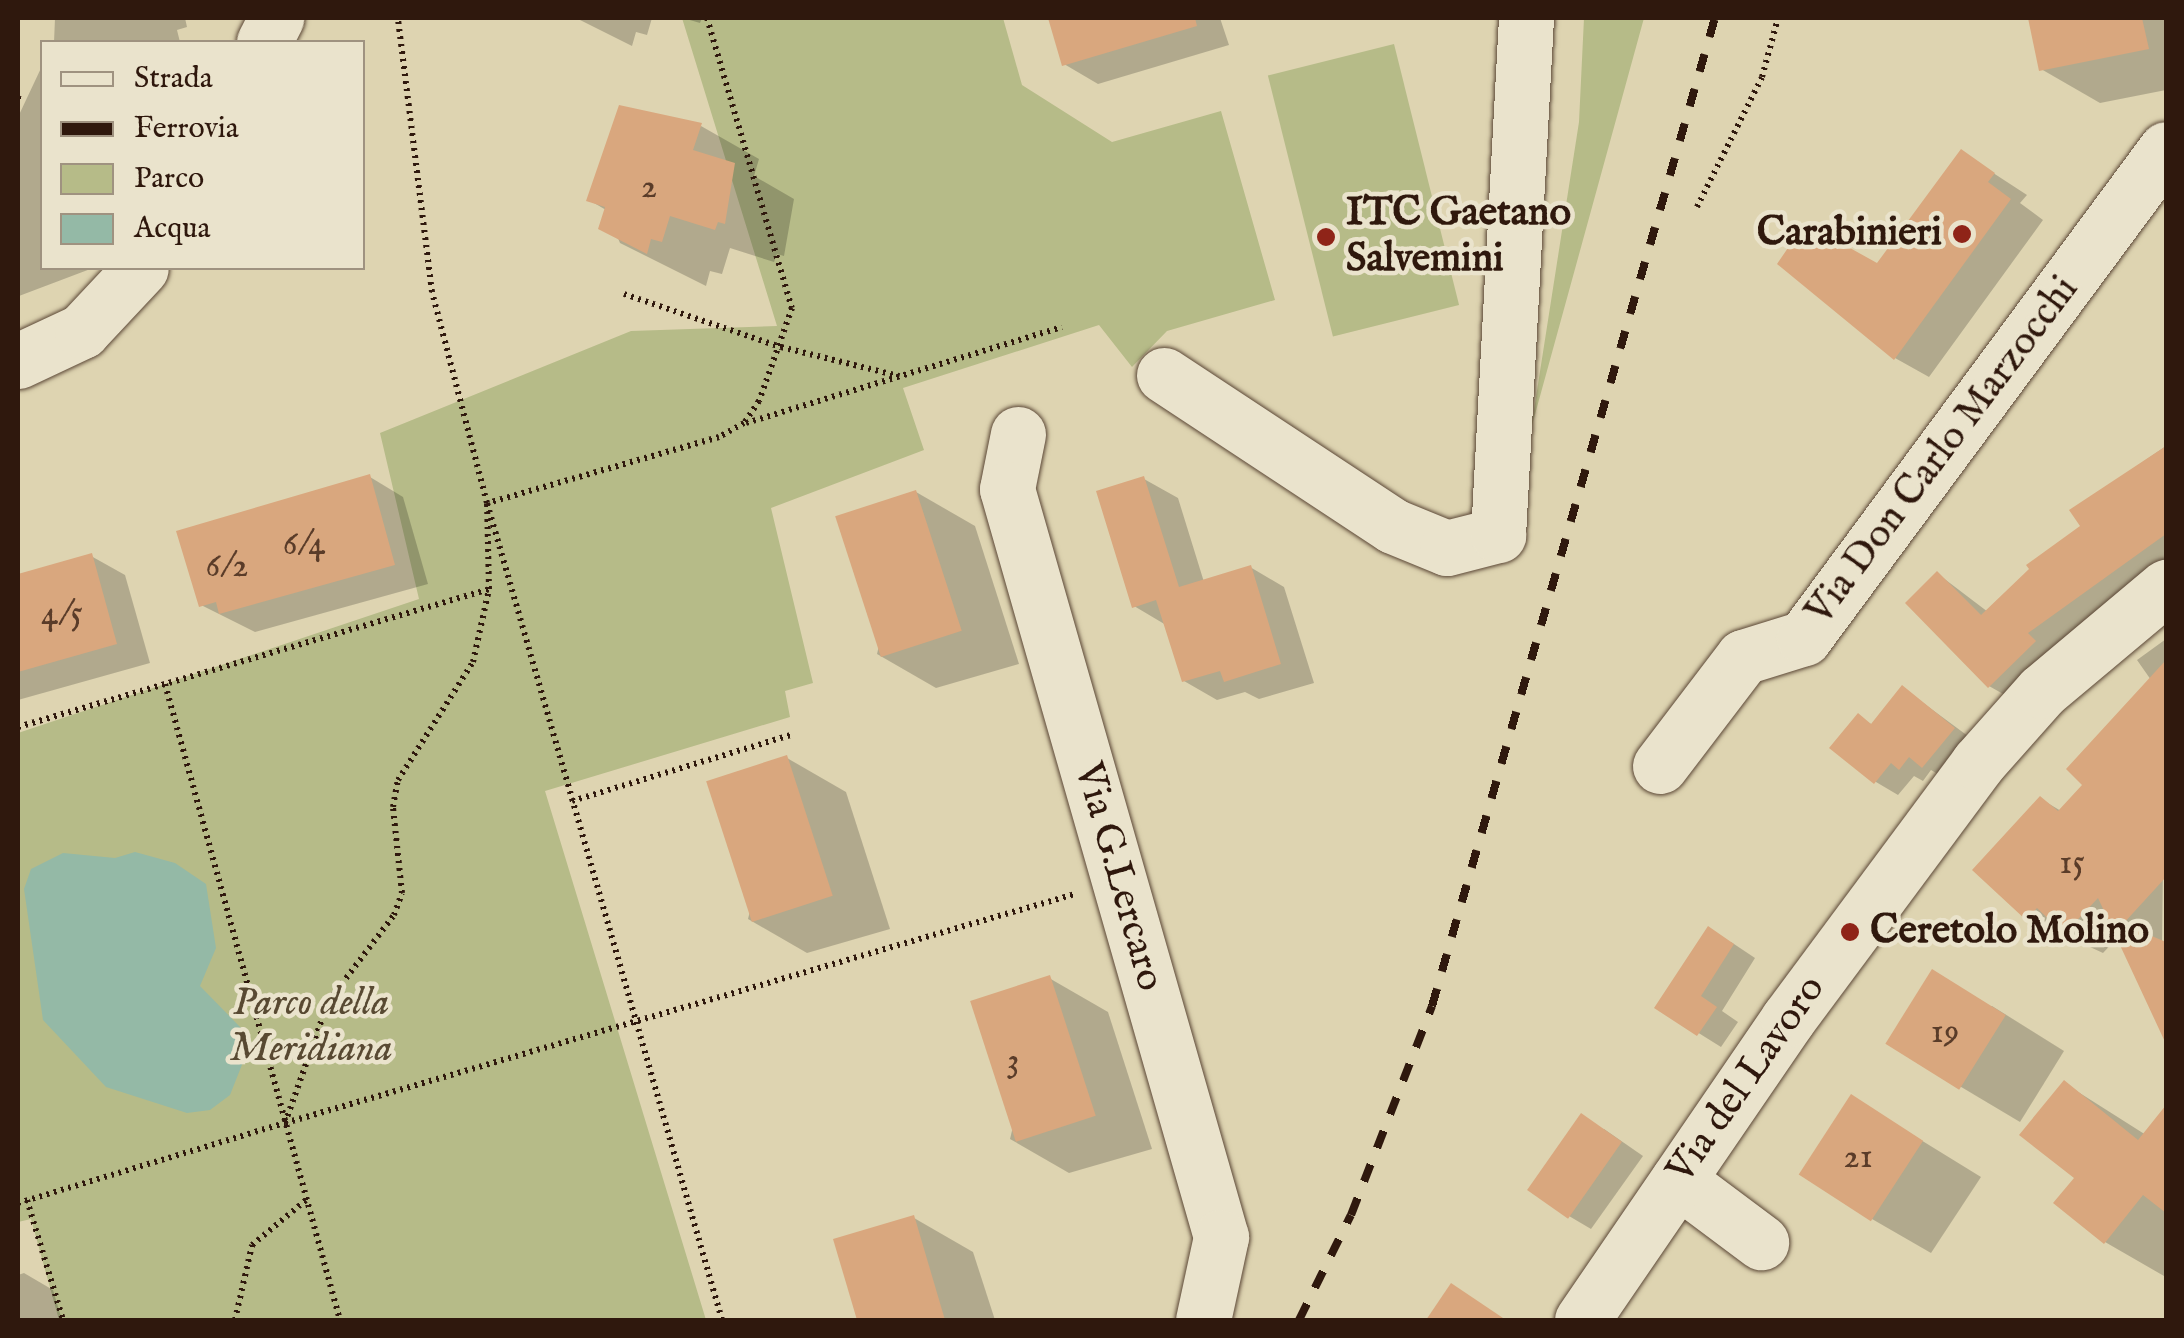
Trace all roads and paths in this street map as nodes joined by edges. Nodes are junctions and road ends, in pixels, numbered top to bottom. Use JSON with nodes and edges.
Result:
{"nodes":[{"id":1,"x":398,"y":18,"type":"edge"},
{"id":2,"x":707,"y":18,"type":"edge"},
{"id":3,"x":1526,"y":18,"type":"edge"},
{"id":4,"x":1778,"y":18,"type":"edge"},
{"id":5,"x":2166,"y":149,"type":"edge"},
{"id":6,"x":1697,"y":207,"type":"dead end"},
{"id":7,"x":138,"y":270,"type":"edge"},
{"id":8,"x":624,"y":294,"type":"dead end"},
{"id":9,"x":1062,"y":327,"type":"dead end"},
{"id":10,"x":780,"y":347,"type":"junction"},
{"id":11,"x":18,"y":361,"type":"edge"},
{"id":12,"x":1164,"y":375,"type":"dead end"},
{"id":13,"x":900,"y":376,"type":"junction"},
{"id":14,"x":744,"y":424,"type":"junction"},
{"id":15,"x":1018,"y":434,"type":"dead end"},
{"id":16,"x":487,"y":503,"type":"junction"},
{"id":17,"x":2166,"y":588,"type":"edge"},
{"id":18,"x":489,"y":589,"type":"junction"},
{"id":19,"x":165,"y":684,"type":"junction"},
{"id":20,"x":18,"y":727,"type":"edge"},
{"id":21,"x":790,"y":735,"type":"dead end"},
{"id":22,"x":1660,"y":766,"type":"dead end"},
{"id":23,"x":572,"y":801,"type":"junction"},
{"id":24,"x":1120,"y":881,"type":"junction"},
{"id":25,"x":636,"y":1022,"type":"junction"},
{"id":26,"x":284,"y":1123,"type":"junction"},
{"id":27,"x":1678,"y":1180,"type":"junction"},
{"id":28,"x":27,"y":1200,"type":"junction"},
{"id":29,"x":306,"y":1200,"type":"junction"},
{"id":30,"x":18,"y":1202,"type":"edge"},
{"id":31,"x":1762,"y":1242,"type":"dead end"},
{"id":32,"x":62,"y":1320,"type":"edge"},
{"id":33,"x":235,"y":1320,"type":"edge"},
{"id":34,"x":340,"y":1320,"type":"edge"},
{"id":35,"x":722,"y":1320,"type":"edge"},
{"id":36,"x":1202,"y":1320,"type":"edge"},
{"id":37,"x":1582,"y":1320,"type":"edge"}],
"edges":[{"from":1,"to":16,"type":"path"},
{"from":2,"to":10,"type":"path"},
{"from":3,"to":12,"type":"street"},
{"from":4,"to":6,"type":"path"},
{"from":5,"to":22,"type":"street","name":"Via Don Carlo Marzocchi"},
{"from":7,"to":11,"type":"street"},
{"from":8,"to":10,"type":"path"},
{"from":9,"to":13,"type":"path"},
{"from":10,"to":13,"type":"path"},
{"from":10,"to":14,"type":"path"},
{"from":13,"to":14,"type":"path"},
{"from":14,"to":16,"type":"path"},
{"from":15,"to":24,"type":"street","name":"Via G.Lercaro"},
{"from":16,"to":18,"type":"path"},
{"from":16,"to":23,"type":"path"},
{"from":17,"to":27,"type":"street","name":"Via del Lavoro"},
{"from":18,"to":19,"type":"path"},
{"from":18,"to":26,"type":"path"},
{"from":19,"to":20,"type":"path"},
{"from":19,"to":26,"type":"path"},
{"from":21,"to":23,"type":"path"},
{"from":23,"to":25,"type":"path"},
{"from":24,"to":25,"type":"path"},
{"from":24,"to":36,"type":"street","name":"Via G.Lercaro"},
{"from":25,"to":26,"type":"path"},
{"from":25,"to":35,"type":"path"},
{"from":26,"to":28,"type":"path"},
{"from":26,"to":29,"type":"path"},
{"from":27,"to":31,"type":"street"},
{"from":27,"to":37,"type":"street","name":"Via del Lavoro"},
{"from":28,"to":30,"type":"path"},
{"from":28,"to":32,"type":"path"},
{"from":29,"to":33,"type":"path"},
{"from":29,"to":34,"type":"path"}]}
